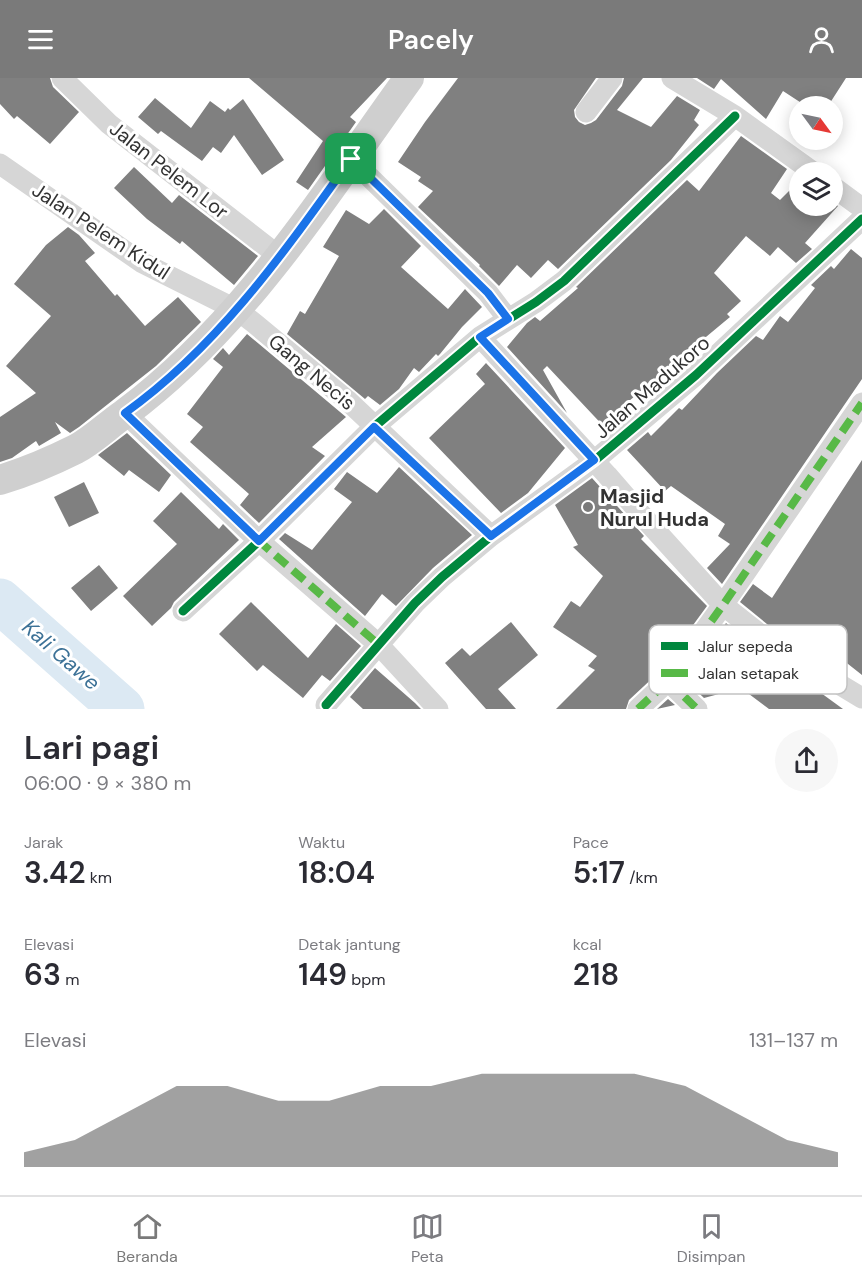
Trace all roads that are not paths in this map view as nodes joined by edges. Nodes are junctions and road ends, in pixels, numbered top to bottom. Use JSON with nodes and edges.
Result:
{"nodes":[{"id":1,"x":62,"y":78,"type":"edge"},
{"id":2,"x":409,"y":78,"type":"edge"},
{"id":3,"x":612,"y":78,"type":"edge"},
{"id":4,"x":672,"y":78,"type":"edge"},
{"id":5,"x":586,"y":112,"type":"dead end"},
{"id":6,"x":735,"y":116,"type":"junction"},
{"id":7,"x":351,"y":159,"type":"junction"},
{"id":8,"x":799,"y":162,"type":"edge"},
{"id":9,"x":0,"y":164,"type":"edge"},
{"id":10,"x":843,"y":194,"type":"edge"},
{"id":11,"x":862,"y":208,"type":"edge"},
{"id":12,"x":862,"y":219,"type":"edge"},
{"id":13,"x":280,"y":257,"type":"junction"},
{"id":14,"x":237,"y":310,"type":"junction"},
{"id":15,"x":508,"y":319,"type":"junction"},
{"id":16,"x":480,"y":337,"type":"junction"},
{"id":17,"x":862,"y":403,"type":"edge"},
{"id":18,"x":125,"y":413,"type":"junction"},
{"id":19,"x":374,"y":427,"type":"junction"},
{"id":20,"x":594,"y":460,"type":"junction"},
{"id":21,"x":10,"y":477,"type":"edge"},
{"id":22,"x":491,"y":536,"type":"junction"},
{"id":23,"x":259,"y":541,"type":"junction"},
{"id":24,"x":723,"y":605,"type":"junction"},
{"id":25,"x":183,"y":611,"type":"dead end"},
{"id":26,"x":709,"y":625,"type":"edge"},
{"id":27,"x":748,"y":625,"type":"edge"},
{"id":28,"x":378,"y":644,"type":"junction"},
{"id":29,"x":847,"y":689,"type":"edge"},
{"id":30,"x":654,"y":694,"type":"edge"},
{"id":31,"x":681,"y":694,"type":"edge"},
{"id":32,"x":862,"y":698,"type":"edge"},
{"id":33,"x":326,"y":705,"type":"dead end"},
{"id":34,"x":438,"y":709,"type":"edge"},
{"id":35,"x":638,"y":709,"type":"edge"},
{"id":36,"x":697,"y":709,"type":"edge"}],
"edges":[{"from":1,"to":13,"type":"street","name":"Jalan Pelem Lor"},
{"from":2,"to":7,"type":"main road"},
{"from":3,"to":5,"type":"street"},
{"from":4,"to":6,"type":"street"},
{"from":6,"to":8,"type":"street"},
{"from":6,"to":15,"type":"street"},
{"from":7,"to":13,"type":"main road"},
{"from":7,"to":15,"type":"street"},
{"from":9,"to":14,"type":"street","name":"Jalan Pelem Kidul"},
{"from":10,"to":11,"type":"street"},
{"from":12,"to":20,"type":"street","name":"Jalan Madukoro"},
{"from":13,"to":14,"type":"main road"},
{"from":14,"to":18,"type":"main road"},
{"from":14,"to":19,"type":"street","name":"Gang Necis"},
{"from":15,"to":16,"type":"street"},
{"from":16,"to":19,"type":"street"},
{"from":16,"to":20,"type":"street"},
{"from":17,"to":24,"type":"street"},
{"from":18,"to":21,"type":"main road"},
{"from":18,"to":23,"type":"street"},
{"from":19,"to":22,"type":"street","name":"Gang Necis"},
{"from":19,"to":23,"type":"street"},
{"from":20,"to":22,"type":"street","name":"Jalan Madukoro"},
{"from":20,"to":24,"type":"street"},
{"from":22,"to":28,"type":"street","name":"Jalan Madukoro"},
{"from":23,"to":25,"type":"street"},
{"from":23,"to":28,"type":"street"},
{"from":24,"to":26,"type":"street"},
{"from":24,"to":27,"type":"street"},
{"from":28,"to":33,"type":"street","name":"Jalan Madukoro"},
{"from":28,"to":34,"type":"street"},
{"from":29,"to":32,"type":"street"},
{"from":30,"to":35,"type":"street"},
{"from":31,"to":36,"type":"street"}]}
